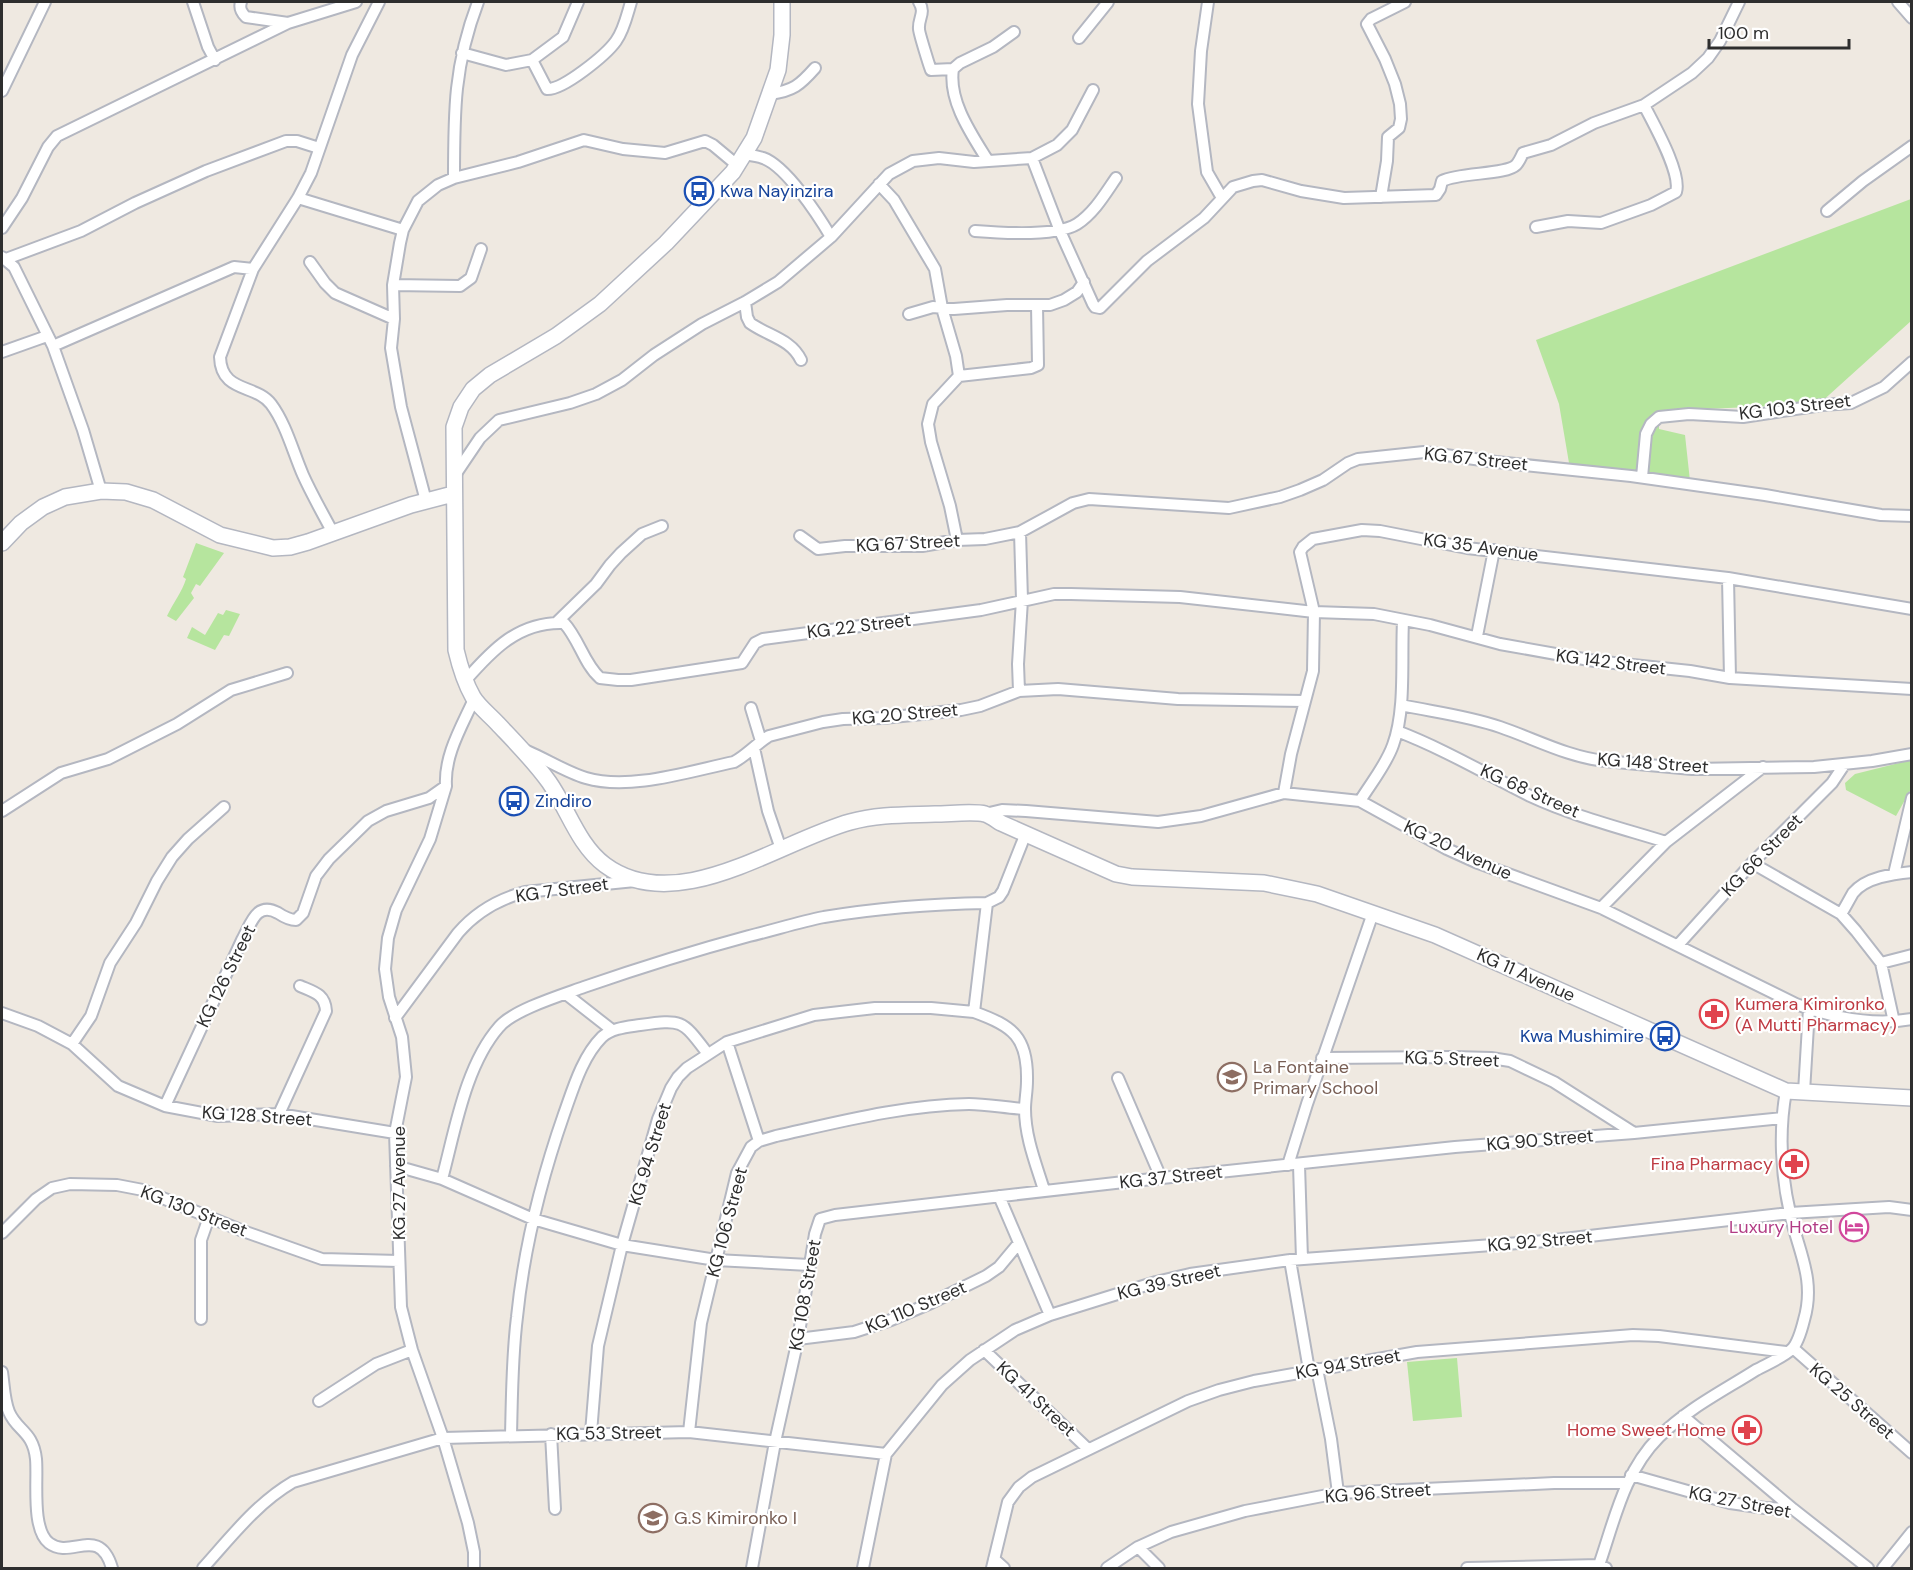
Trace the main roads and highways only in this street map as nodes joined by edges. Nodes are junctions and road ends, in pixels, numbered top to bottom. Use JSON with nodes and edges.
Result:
{"nodes":[{"id":1,"x":782,"y":2,"type":"edge"},
{"id":2,"x":453,"y":494,"type":"junction"},
{"id":3,"x":2,"y":543,"type":"edge"},
{"id":4,"x":1911,"y":1098,"type":"edge"}],
"edges":[{"from":1,"to":2,"type":"main road"},
{"from":2,"to":3,"type":"main road"},
{"from":2,"to":4,"type":"main road","name":"KG 11 Avenue"}]}
